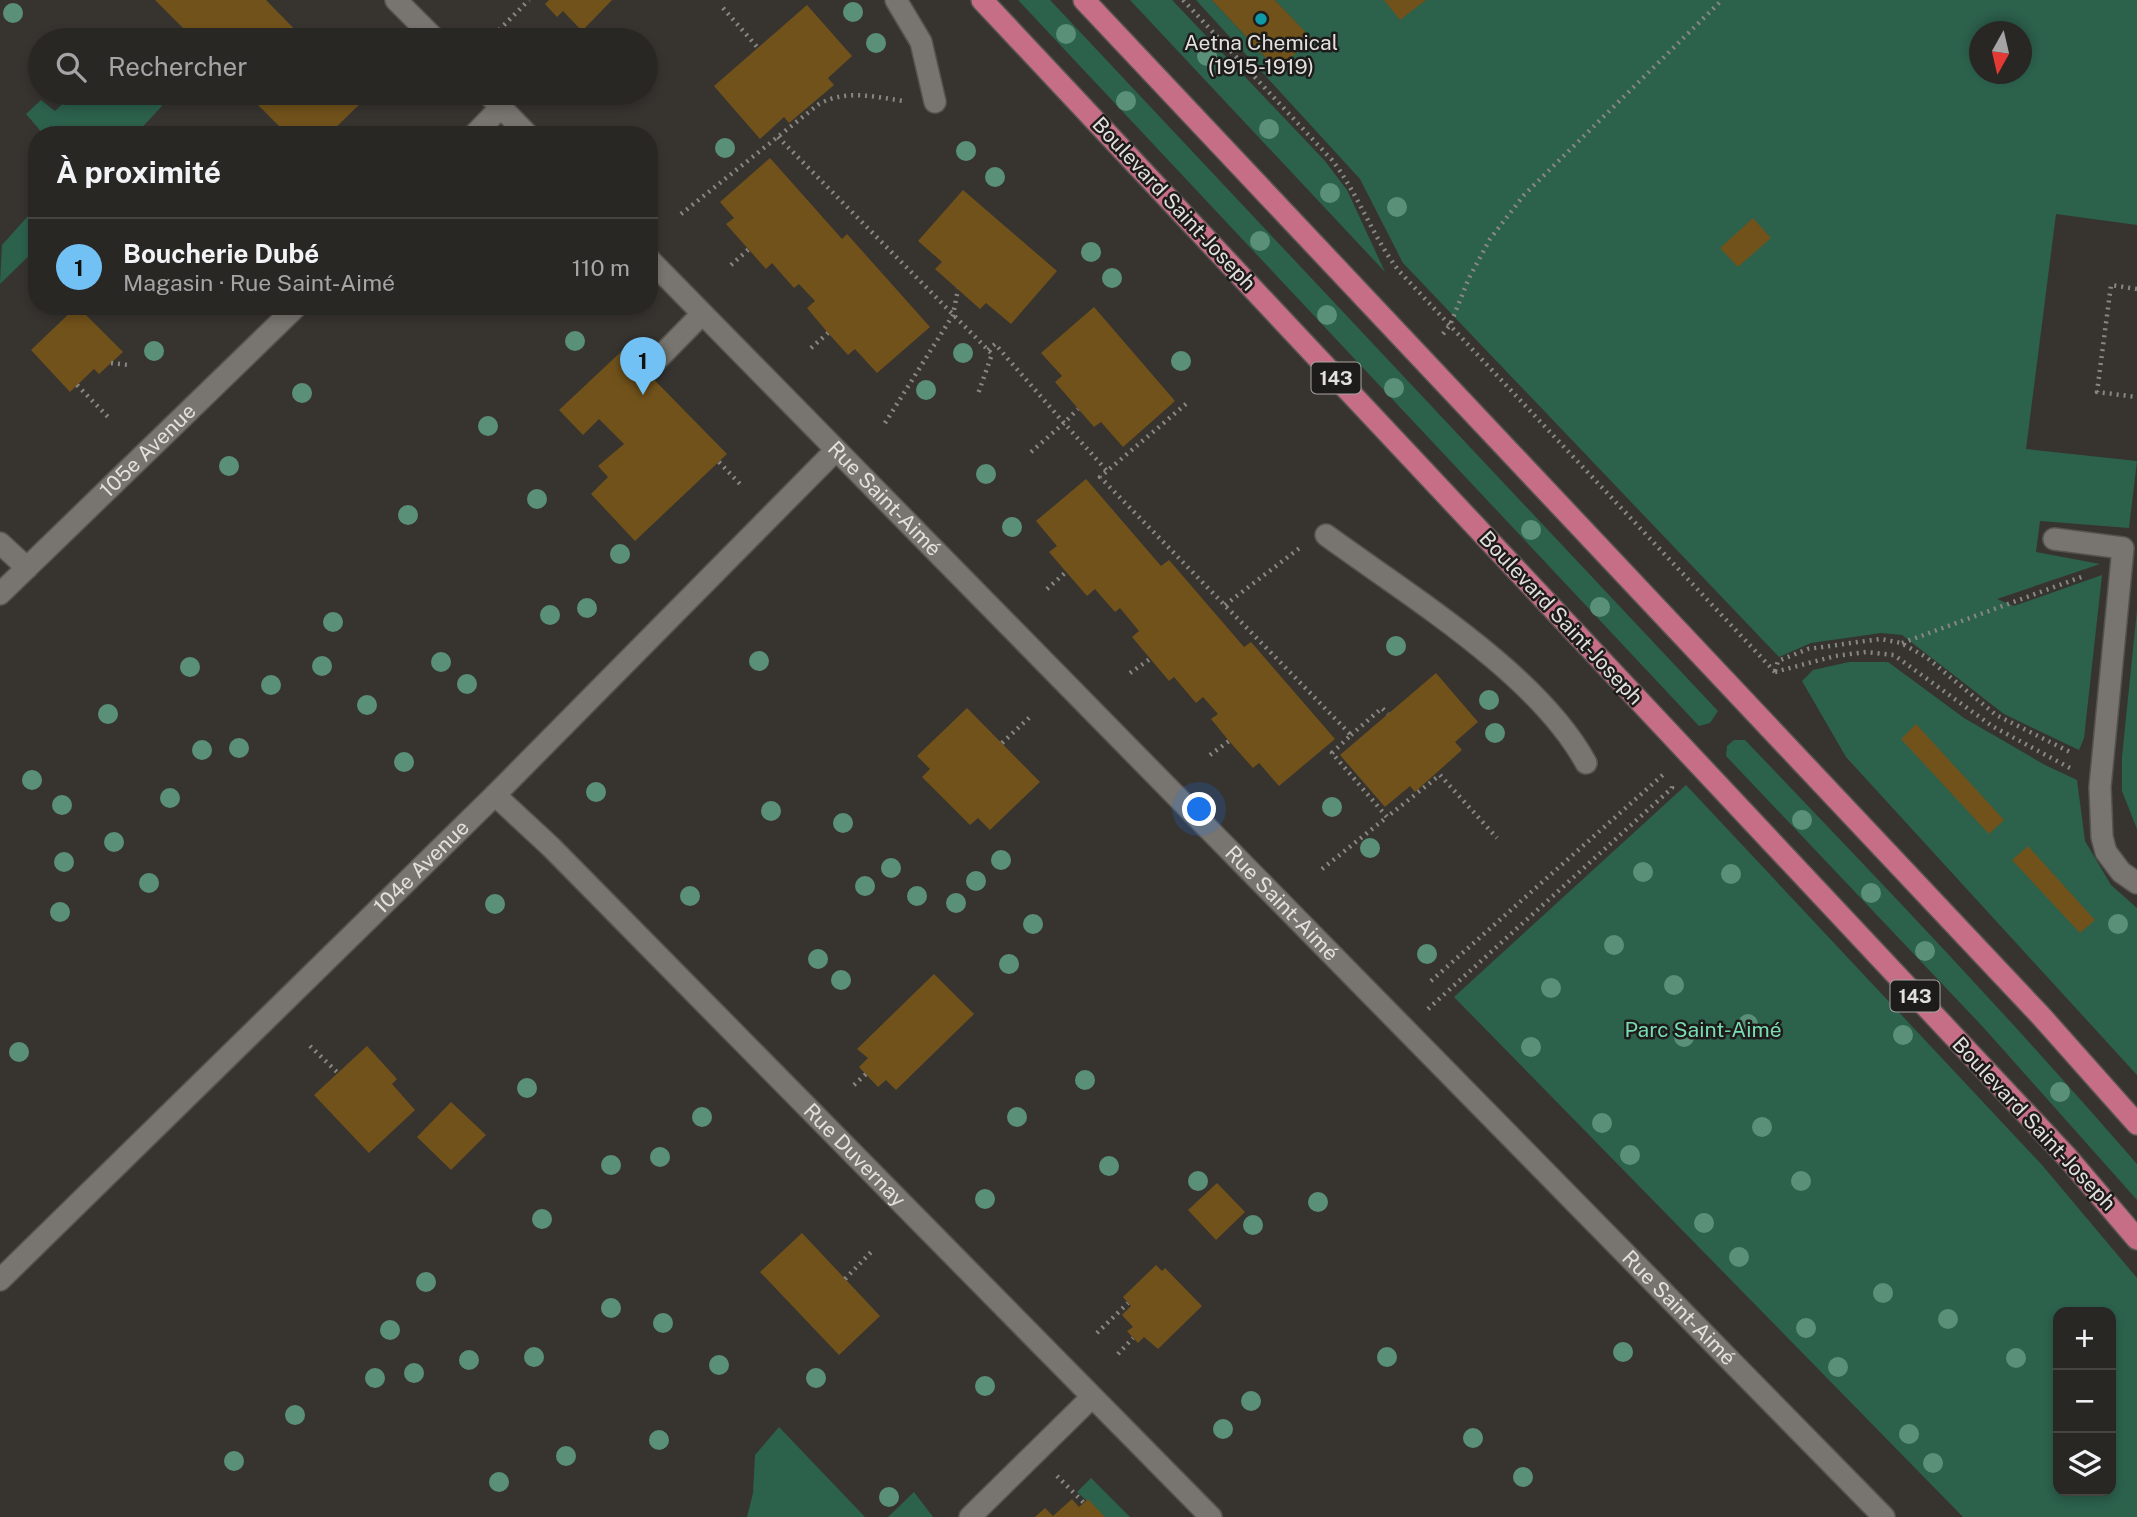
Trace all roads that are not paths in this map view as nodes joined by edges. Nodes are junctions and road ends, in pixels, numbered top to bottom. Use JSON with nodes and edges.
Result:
{"nodes":[{"id":1,"x":396,"y":0,"type":"edge"},
{"id":2,"x":895,"y":0,"type":"edge"},
{"id":3,"x":982,"y":0,"type":"edge"},
{"id":4,"x":1084,"y":0,"type":"edge"},
{"id":5,"x":424,"y":28,"type":"edge"},
{"id":6,"x":935,"y":102,"type":"road end"},
{"id":7,"x":491,"y":105,"type":"edge"},
{"id":8,"x":499,"y":105,"type":"edge"},
{"id":9,"x":479,"y":126,"type":"edge"},
{"id":10,"x":519,"y":126,"type":"edge"},
{"id":11,"x":658,"y":268,"type":"edge"},
{"id":12,"x":702,"y":314,"type":"junction"},
{"id":13,"x":288,"y":315,"type":"edge"},
{"id":14,"x":653,"y":364,"type":"dead end"},
{"id":15,"x":836,"y":450,"type":"junction"},
{"id":16,"x":1326,"y":535,"type":"road end"},
{"id":17,"x":2054,"y":539,"type":"dead end"},
{"id":18,"x":0,"y":543,"type":"edge"},
{"id":19,"x":27,"y":568,"type":"junction"},
{"id":20,"x":0,"y":594,"type":"edge"},
{"id":21,"x":1586,"y":763,"type":"dead end"},
{"id":22,"x":495,"y":795,"type":"junction"},
{"id":23,"x":2137,"y":883,"type":"edge"},
{"id":24,"x":2137,"y":1124,"type":"edge"},
{"id":25,"x":2137,"y":1239,"type":"edge"},
{"id":26,"x":0,"y":1280,"type":"edge"},
{"id":27,"x":1092,"y":1397,"type":"junction"},
{"id":28,"x":971,"y":1517,"type":"edge"},
{"id":29,"x":1212,"y":1517,"type":"edge"},
{"id":30,"x":1884,"y":1517,"type":"edge"}],
"edges":[{"from":1,"to":5,"type":"street"},
{"from":2,"to":6,"type":"street"},
{"from":3,"to":25,"type":"main road","name":"Boulevard Saint-Joseph","number":"143"},
{"from":4,"to":24,"type":"main road"},
{"from":7,"to":9,"type":"street"},
{"from":8,"to":10,"type":"street"},
{"from":11,"to":12,"type":"street","name":"Rue Saint-Aimé"},
{"from":12,"to":14,"type":"street"},
{"from":12,"to":15,"type":"street","name":"Rue Saint-Aimé"},
{"from":13,"to":19,"type":"street","name":"105e Avenue"},
{"from":15,"to":22,"type":"street","name":"104e Avenue"},
{"from":15,"to":30,"type":"street","name":"Rue Saint-Aimé"},
{"from":16,"to":21,"type":"street"},
{"from":17,"to":23,"type":"street"},
{"from":18,"to":19,"type":"street"},
{"from":19,"to":20,"type":"street","name":"105e Avenue"},
{"from":22,"to":26,"type":"street","name":"104e Avenue"},
{"from":22,"to":27,"type":"street","name":"Rue Duvernay"},
{"from":27,"to":28,"type":"street"},
{"from":27,"to":29,"type":"street","name":"Rue Duvernay"}]}
